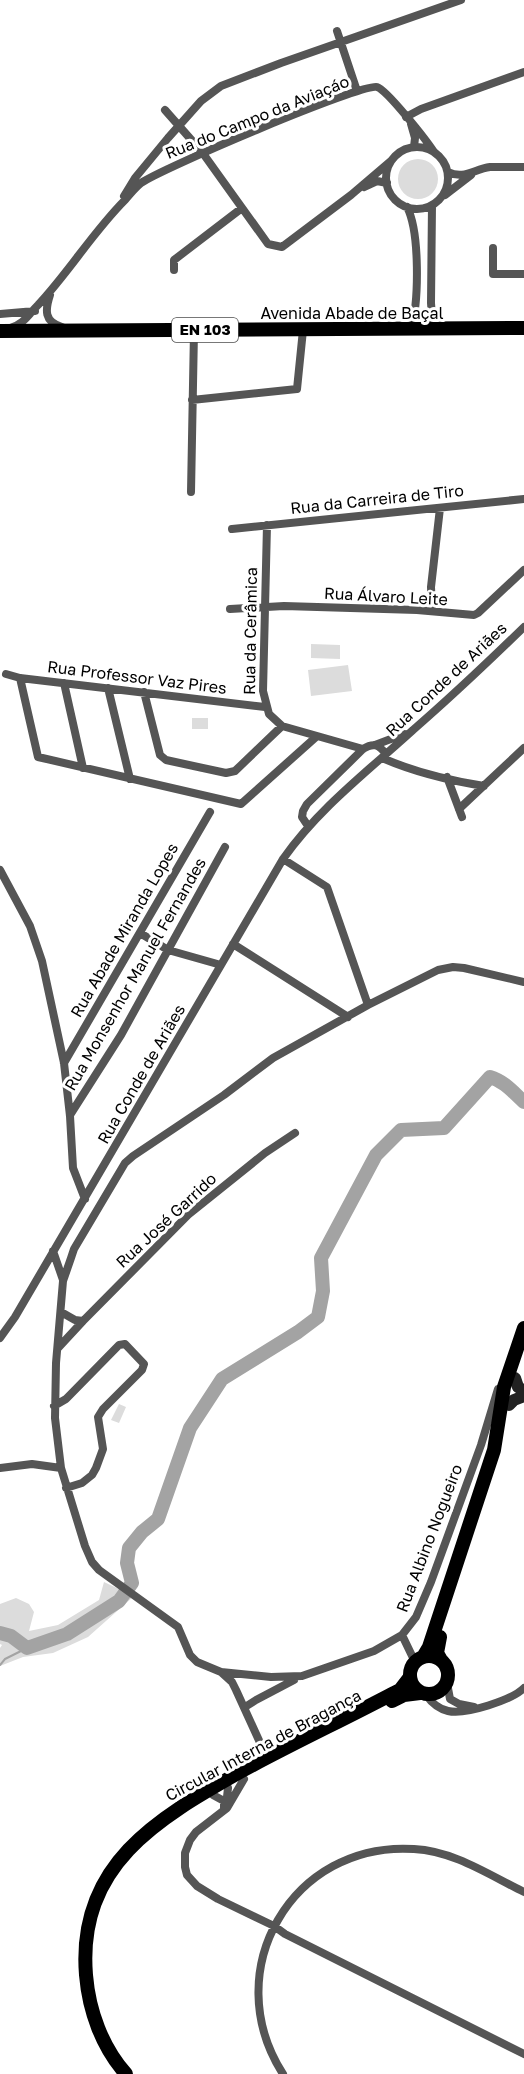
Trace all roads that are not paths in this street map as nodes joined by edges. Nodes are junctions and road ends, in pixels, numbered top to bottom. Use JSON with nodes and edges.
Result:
{"nodes":[{"id":1,"x":461,"y":0,"type":"edge"},
{"id":2,"x":337,"y":31,"type":"dead end"},
{"id":3,"x":342,"y":43,"type":"junction"},
{"id":4,"x":524,"y":72,"type":"edge"},
{"id":5,"x":357,"y":91,"type":"junction"},
{"id":6,"x":165,"y":110,"type":"dead end"},
{"id":7,"x":408,"y":121,"type":"junction"},
{"id":8,"x":179,"y":125,"type":"junction"},
{"id":9,"x":414,"y":147,"type":"junction"},
{"id":10,"x":202,"y":152,"type":"junction"},
{"id":11,"x":434,"y":152,"type":"junction"},
{"id":12,"x":392,"y":160,"type":"junction"},
{"id":13,"x":524,"y":167,"type":"edge"},
{"id":14,"x":448,"y":172,"type":"junction"},
{"id":15,"x":473,"y":173,"type":"junction"},
{"id":16,"x":387,"y":183,"type":"junction"},
{"id":17,"x":351,"y":195,"type":"junction"},
{"id":18,"x":442,"y":197,"type":"junction"},
{"id":19,"x":432,"y":205,"type":"junction"},
{"id":20,"x":407,"y":207,"type":"junction"},
{"id":21,"x":242,"y":208,"type":"junction"},
{"id":22,"x":116,"y":209,"type":"junction"},
{"id":23,"x":493,"y":248,"type":"dead end"},
{"id":24,"x":174,"y":270,"type":"dead end"},
{"id":25,"x":524,"y":274,"type":"edge"},
{"id":26,"x":49,"y":294,"type":"junction"},
{"id":27,"x":46,"y":309,"type":"junction"},
{"id":28,"x":31,"y":313,"type":"junction"},
{"id":29,"x":0,"y":314,"type":"edge"},
{"id":30,"x":40,"y":326,"type":"junction"},
{"id":31,"x":524,"y":328,"type":"edge"},
{"id":32,"x":411,"y":329,"type":"junction"},
{"id":33,"x":433,"y":329,"type":"junction"},
{"id":34,"x":303,"y":330,"type":"junction"},
{"id":35,"x":1,"y":331,"type":"edge"},
{"id":36,"x":74,"y":331,"type":"junction"},
{"id":37,"x":194,"y":331,"type":"junction"},
{"id":38,"x":192,"y":400,"type":"junction"},
{"id":39,"x":191,"y":492,"type":"dead end"},
{"id":40,"x":524,"y":500,"type":"edge"},
{"id":41,"x":440,"y":508,"type":"junction"},
{"id":42,"x":267,"y":525,"type":"junction"},
{"id":43,"x":232,"y":529,"type":"dead end"},
{"id":44,"x":524,"y":570,"type":"edge"},
{"id":45,"x":265,"y":606,"type":"junction"},
{"id":46,"x":230,"y":609,"type":"dead end"},
{"id":47,"x":432,"y":611,"type":"junction"},
{"id":48,"x":524,"y":627,"type":"edge"},
{"id":49,"x":6,"y":674,"type":"dead end"},
{"id":50,"x":20,"y":678,"type":"junction"},
{"id":51,"x":64,"y":683,"type":"junction"},
{"id":52,"x":108,"y":688,"type":"junction"},
{"id":53,"x":144,"y":692,"type":"junction"},
{"id":54,"x":266,"y":707,"type":"junction"},
{"id":55,"x":282,"y":726,"type":"junction"},
{"id":56,"x":413,"y":731,"type":"junction"},
{"id":57,"x":316,"y":737,"type":"junction"},
{"id":58,"x":375,"y":745,"type":"junction"},
{"id":59,"x":524,"y":748,"type":"edge"},
{"id":60,"x":365,"y":752,"type":"junction"},
{"id":61,"x":382,"y":757,"type":"junction"},
{"id":62,"x":83,"y":768,"type":"junction"},
{"id":63,"x":369,"y":768,"type":"junction"},
{"id":64,"x":447,"y":777,"type":"junction"},
{"id":65,"x":130,"y":779,"type":"junction"},
{"id":66,"x":484,"y":786,"type":"junction"},
{"id":67,"x":210,"y":812,"type":"dead end"},
{"id":68,"x":308,"y":826,"type":"junction"},
{"id":69,"x":225,"y":847,"type":"dead end"},
{"id":70,"x":283,"y":859,"type":"junction"},
{"id":71,"x":0,"y":870,"type":"edge"},
{"id":72,"x":140,"y":933,"type":"junction"},
{"id":73,"x":233,"y":944,"type":"junction"},
{"id":74,"x":168,"y":950,"type":"junction"},
{"id":75,"x":222,"y":964,"type":"junction"},
{"id":76,"x":524,"y":982,"type":"edge"},
{"id":77,"x":368,"y":1005,"type":"junction"},
{"id":78,"x":348,"y":1017,"type":"junction"},
{"id":79,"x":64,"y":1064,"type":"junction"},
{"id":80,"x":70,"y":1116,"type":"junction"},
{"id":81,"x":295,"y":1133,"type":"dead end"},
{"id":82,"x":110,"y":1157,"type":"junction"},
{"id":83,"x":125,"y":1163,"type":"junction"},
{"id":84,"x":101,"y":1172,"type":"junction"},
{"id":85,"x":114,"y":1180,"type":"junction"},
{"id":86,"x":85,"y":1199,"type":"junction"},
{"id":87,"x":61,"y":1239,"type":"junction"},
{"id":88,"x":74,"y":1249,"type":"junction"},
{"id":89,"x":53,"y":1251,"type":"junction"},
{"id":90,"x":63,"y":1281,"type":"junction"},
{"id":91,"x":60,"y":1312,"type":"junction"},
{"id":92,"x":83,"y":1321,"type":"junction"},
{"id":93,"x":524,"y":1328,"type":"edge"},
{"id":94,"x":0,"y":1338,"type":"edge"},
{"id":95,"x":58,"y":1348,"type":"junction"},
{"id":96,"x":524,"y":1349,"type":"edge"},
{"id":97,"x":510,"y":1381,"type":"junction"},
{"id":98,"x":524,"y":1394,"type":"edge"},
{"id":99,"x":509,"y":1405,"type":"junction"},
{"id":100,"x":54,"y":1406,"type":"junction"},
{"id":101,"x":0,"y":1468,"type":"edge"},
{"id":102,"x":61,"y":1468,"type":"junction"},
{"id":103,"x":66,"y":1488,"type":"junction"},
{"id":104,"x":402,"y":1635,"type":"junction"},
{"id":105,"x":419,"y":1660,"type":"junction"},
{"id":106,"x":441,"y":1660,"type":"junction"},
{"id":107,"x":221,"y":1672,"type":"junction"},
{"id":108,"x":302,"y":1676,"type":"junction"},
{"id":109,"x":410,"y":1677,"type":"junction"},
{"id":110,"x":447,"y":1683,"type":"junction"},
{"id":111,"x":524,"y":1688,"type":"edge"},
{"id":112,"x":423,"y":1694,"type":"junction"},
{"id":113,"x":245,"y":1707,"type":"junction"},
{"id":114,"x":478,"y":1708,"type":"junction"},
{"id":115,"x":259,"y":1742,"type":"junction"},
{"id":116,"x":294,"y":1744,"type":"junction"},
{"id":117,"x":276,"y":1753,"type":"junction"},
{"id":118,"x":253,"y":1765,"type":"junction"},
{"id":119,"x":244,"y":1779,"type":"junction"},
{"id":120,"x":228,"y":1788,"type":"junction"},
{"id":121,"x":213,"y":1795,"type":"junction"},
{"id":122,"x":223,"y":1811,"type":"junction"},
{"id":123,"x":524,"y":1892,"type":"edge"},
{"id":124,"x":274,"y":1926,"type":"junction"},
{"id":125,"x":524,"y":2055,"type":"edge"},
{"id":126,"x":126,"y":2074,"type":"edge"},
{"id":127,"x":133,"y":2074,"type":"edge"},
{"id":128,"x":283,"y":2074,"type":"edge"}],
"edges":[{"from":1,"to":3,"type":"street"},
{"from":2,"to":3,"type":"street"},
{"from":3,"to":5,"type":"street"},
{"from":3,"to":8,"type":"street"},
{"from":4,"to":7,"type":"street"},
{"from":5,"to":7,"type":"street","name":"Rua do Campo da Aviaçáo"},
{"from":5,"to":10,"type":"street","name":"Rua do Campo da Aviaçáo"},
{"from":6,"to":8,"type":"street"},
{"from":7,"to":9,"type":"street"},
{"from":7,"to":11,"type":"street","name":"Rua do Campo da Aviaçáo"},
{"from":8,"to":10,"type":"street"},
{"from":8,"to":22,"type":"street"},
{"from":9,"to":11,"type":"street"},
{"from":9,"to":12,"type":"street"},
{"from":10,"to":21,"type":"street"},
{"from":10,"to":22,"type":"street","name":"Rua do Campo da Aviaçáo"},
{"from":11,"to":14,"type":"street"},
{"from":12,"to":16,"type":"street"},
{"from":12,"to":17,"type":"street"},
{"from":13,"to":15,"type":"street"},
{"from":14,"to":15,"type":"street"},
{"from":14,"to":18,"type":"street"},
{"from":15,"to":18,"type":"street"},
{"from":16,"to":17,"type":"street"},
{"from":16,"to":20,"type":"street"},
{"from":17,"to":21,"type":"street"},
{"from":18,"to":19,"type":"street"},
{"from":19,"to":20,"type":"street"},
{"from":19,"to":33,"type":"street"},
{"from":20,"to":32,"type":"street"},
{"from":21,"to":24,"type":"street"},
{"from":22,"to":26,"type":"street","name":"Rua do Campo da Aviaçáo"},
{"from":23,"to":25,"type":"street"},
{"from":26,"to":27,"type":"street"},
{"from":26,"to":28,"type":"street","name":"Rua do Campo da Aviaçáo"},
{"from":27,"to":30,"type":"street"},
{"from":27,"to":36,"type":"street"},
{"from":28,"to":29,"type":"street"},
{"from":28,"to":30,"type":"street"},
{"from":28,"to":30,"type":"street"},
{"from":28,"to":35,"type":"street","name":"Rua do Campo da Aviaçáo"},
{"from":30,"to":35,"type":"main road","name":"Avenida Abade de Baçal","number":"EN 103"},
{"from":30,"to":36,"type":"main road","name":"Avenida Abade de Baçal","number":"EN 103"},
{"from":31,"to":33,"type":"main road","name":"Avenida Abade de Baçal","number":"EN 103"},
{"from":32,"to":33,"type":"main road","name":"Avenida Abade de Baçal","number":"EN 103"},
{"from":32,"to":34,"type":"main road","name":"Avenida Abade de Baçal","number":"EN 103"},
{"from":34,"to":37,"type":"main road","name":"Avenida Abade de Baçal","number":"EN 103"},
{"from":34,"to":38,"type":"street"},
{"from":36,"to":37,"type":"main road","name":"Avenida Abade de Baçal","number":"EN 103"},
{"from":37,"to":38,"type":"street"},
{"from":38,"to":39,"type":"street"},
{"from":40,"to":41,"type":"street","name":"Rua da Carreira de Tiro"},
{"from":41,"to":42,"type":"street","name":"Rua da Carreira de Tiro"},
{"from":41,"to":47,"type":"street"},
{"from":42,"to":43,"type":"street","name":"Rua da Carreira de Tiro"},
{"from":42,"to":45,"type":"street","name":"Rua da Cerâmica"},
{"from":44,"to":47,"type":"street","name":"Rua Álvaro Leite"},
{"from":45,"to":46,"type":"street","name":"Rua Álvaro Leite"},
{"from":45,"to":47,"type":"street","name":"Rua Álvaro Leite"},
{"from":45,"to":54,"type":"street","name":"Rua da Cerâmica"},
{"from":48,"to":56,"type":"street","name":"Rua Conde de Ariães"},
{"from":49,"to":50,"type":"street","name":"Rua Professor Vaz Pires"},
{"from":50,"to":51,"type":"street","name":"Rua Professor Vaz Pires"},
{"from":50,"to":62,"type":"street"},
{"from":51,"to":52,"type":"street","name":"Rua Professor Vaz Pires"},
{"from":51,"to":62,"type":"street"},
{"from":52,"to":53,"type":"street","name":"Rua Professor Vaz Pires"},
{"from":52,"to":65,"type":"street"},
{"from":53,"to":54,"type":"street","name":"Rua Professor Vaz Pires"},
{"from":53,"to":55,"type":"street"},
{"from":54,"to":55,"type":"street","name":"Rua da Cerâmica"},
{"from":55,"to":57,"type":"street"},
{"from":56,"to":58,"type":"street"},
{"from":56,"to":61,"type":"street","name":"Rua Conde de Ariães"},
{"from":57,"to":60,"type":"street"},
{"from":57,"to":65,"type":"street"},
{"from":58,"to":60,"type":"street"},
{"from":58,"to":61,"type":"street"},
{"from":59,"to":66,"type":"street"},
{"from":60,"to":61,"type":"street"},
{"from":60,"to":63,"type":"street"},
{"from":60,"to":68,"type":"street","name":"Rua Conde de Ariães"},
{"from":61,"to":63,"type":"street","name":"Rua Conde de Ariães"},
{"from":61,"to":64,"type":"street"},
{"from":62,"to":65,"type":"street"},
{"from":63,"to":68,"type":"street","name":"Rua Conde de Ariães"},
{"from":64,"to":66,"type":"street"},
{"from":64,"to":66,"type":"street"},
{"from":67,"to":72,"type":"street","name":"Rua Abade Miranda Lopes"},
{"from":68,"to":70,"type":"street","name":"Rua Conde de Ariães"},
{"from":69,"to":74,"type":"street","name":"Rua Monsenhor Manuel Fernandes"},
{"from":70,"to":73,"type":"street","name":"Rua Conde de Ariães"},
{"from":70,"to":77,"type":"street"},
{"from":71,"to":79,"type":"street"},
{"from":72,"to":74,"type":"street"},
{"from":72,"to":79,"type":"street","name":"Rua Abade Miranda Lopes"},
{"from":73,"to":75,"type":"street","name":"Rua Conde de Ariães"},
{"from":73,"to":78,"type":"street"},
{"from":74,"to":75,"type":"street"},
{"from":74,"to":80,"type":"street","name":"Rua Monsenhor Manuel Fernandes"},
{"from":75,"to":82,"type":"street","name":"Rua Conde de Ariães"},
{"from":76,"to":77,"type":"street"},
{"from":77,"to":78,"type":"street"},
{"from":78,"to":83,"type":"street"},
{"from":79,"to":80,"type":"street"},
{"from":80,"to":86,"type":"street"},
{"from":81,"to":92,"type":"street","name":"Rua José Garrido"},
{"from":82,"to":83,"type":"street"},
{"from":82,"to":84,"type":"street","name":"Rua Conde de Ariães"},
{"from":83,"to":85,"type":"street"},
{"from":84,"to":85,"type":"street"},
{"from":84,"to":86,"type":"street","name":"Rua Conde de Ariães"},
{"from":85,"to":88,"type":"street"},
{"from":86,"to":87,"type":"street","name":"Rua Conde de Ariães"},
{"from":87,"to":88,"type":"street"},
{"from":87,"to":89,"type":"street","name":"Rua Conde de Ariães"},
{"from":88,"to":90,"type":"street"},
{"from":89,"to":90,"type":"street"},
{"from":89,"to":94,"type":"street","name":"Rua Conde de Ariães"},
{"from":90,"to":91,"type":"street"},
{"from":91,"to":92,"type":"street"},
{"from":91,"to":95,"type":"street"},
{"from":92,"to":95,"type":"street","name":"Rua José Garrido"},
{"from":93,"to":97,"type":"main road"},
{"from":95,"to":100,"type":"street"},
{"from":96,"to":97,"type":"main road"},
{"from":97,"to":98,"type":"street"},
{"from":97,"to":99,"type":"main road"},
{"from":97,"to":104,"type":"street","name":"Rua Albino Nogueiro"},
{"from":97,"to":105,"type":"main road"},
{"from":98,"to":99,"type":"street"},
{"from":99,"to":106,"type":"main road"},
{"from":100,"to":102,"type":"street"},
{"from":100,"to":103,"type":"street"},
{"from":101,"to":102,"type":"street"},
{"from":102,"to":103,"type":"street"},
{"from":103,"to":107,"type":"street","name":"Rua Albino Nogueiro"},
{"from":104,"to":105,"type":"street"},
{"from":104,"to":108,"type":"street","name":"Rua Albino Nogueiro"},
{"from":105,"to":106,"type":"main road"},
{"from":105,"to":109,"type":"main road"},
{"from":106,"to":110,"type":"main road"},
{"from":107,"to":108,"type":"street","name":"Rua Albino Nogueiro"},
{"from":107,"to":113,"type":"street"},
{"from":108,"to":113,"type":"street"},
{"from":109,"to":112,"type":"main road"},
{"from":109,"to":116,"type":"main road","name":"Circular Interna de Bragança"},
{"from":110,"to":112,"type":"main road"},
{"from":110,"to":114,"type":"street"},
{"from":111,"to":114,"type":"street"},
{"from":112,"to":114,"type":"street"},
{"from":112,"to":119,"type":"main road","name":"Circular Interna de Bragança"},
{"from":113,"to":115,"type":"street"},
{"from":115,"to":117,"type":"street"},
{"from":115,"to":118,"type":"street"},
{"from":116,"to":117,"type":"main road","name":"Circular Interna de Bragança"},
{"from":116,"to":120,"type":"main road"},
{"from":117,"to":118,"type":"main road","name":"Circular Interna de Bragança"},
{"from":118,"to":126,"type":"main road","name":"Circular Interna de Bragança"},
{"from":119,"to":120,"type":"main road","name":"Circular Interna de Bragança"},
{"from":119,"to":122,"type":"street"},
{"from":120,"to":121,"type":"main road","name":"Circular Interna de Bragança"},
{"from":120,"to":122,"type":"street"},
{"from":121,"to":122,"type":"street"},
{"from":121,"to":127,"type":"main road","name":"Circular Interna de Bragança"},
{"from":122,"to":124,"type":"street"},
{"from":123,"to":124,"type":"street"},
{"from":124,"to":125,"type":"street"},
{"from":124,"to":128,"type":"street"}]}
